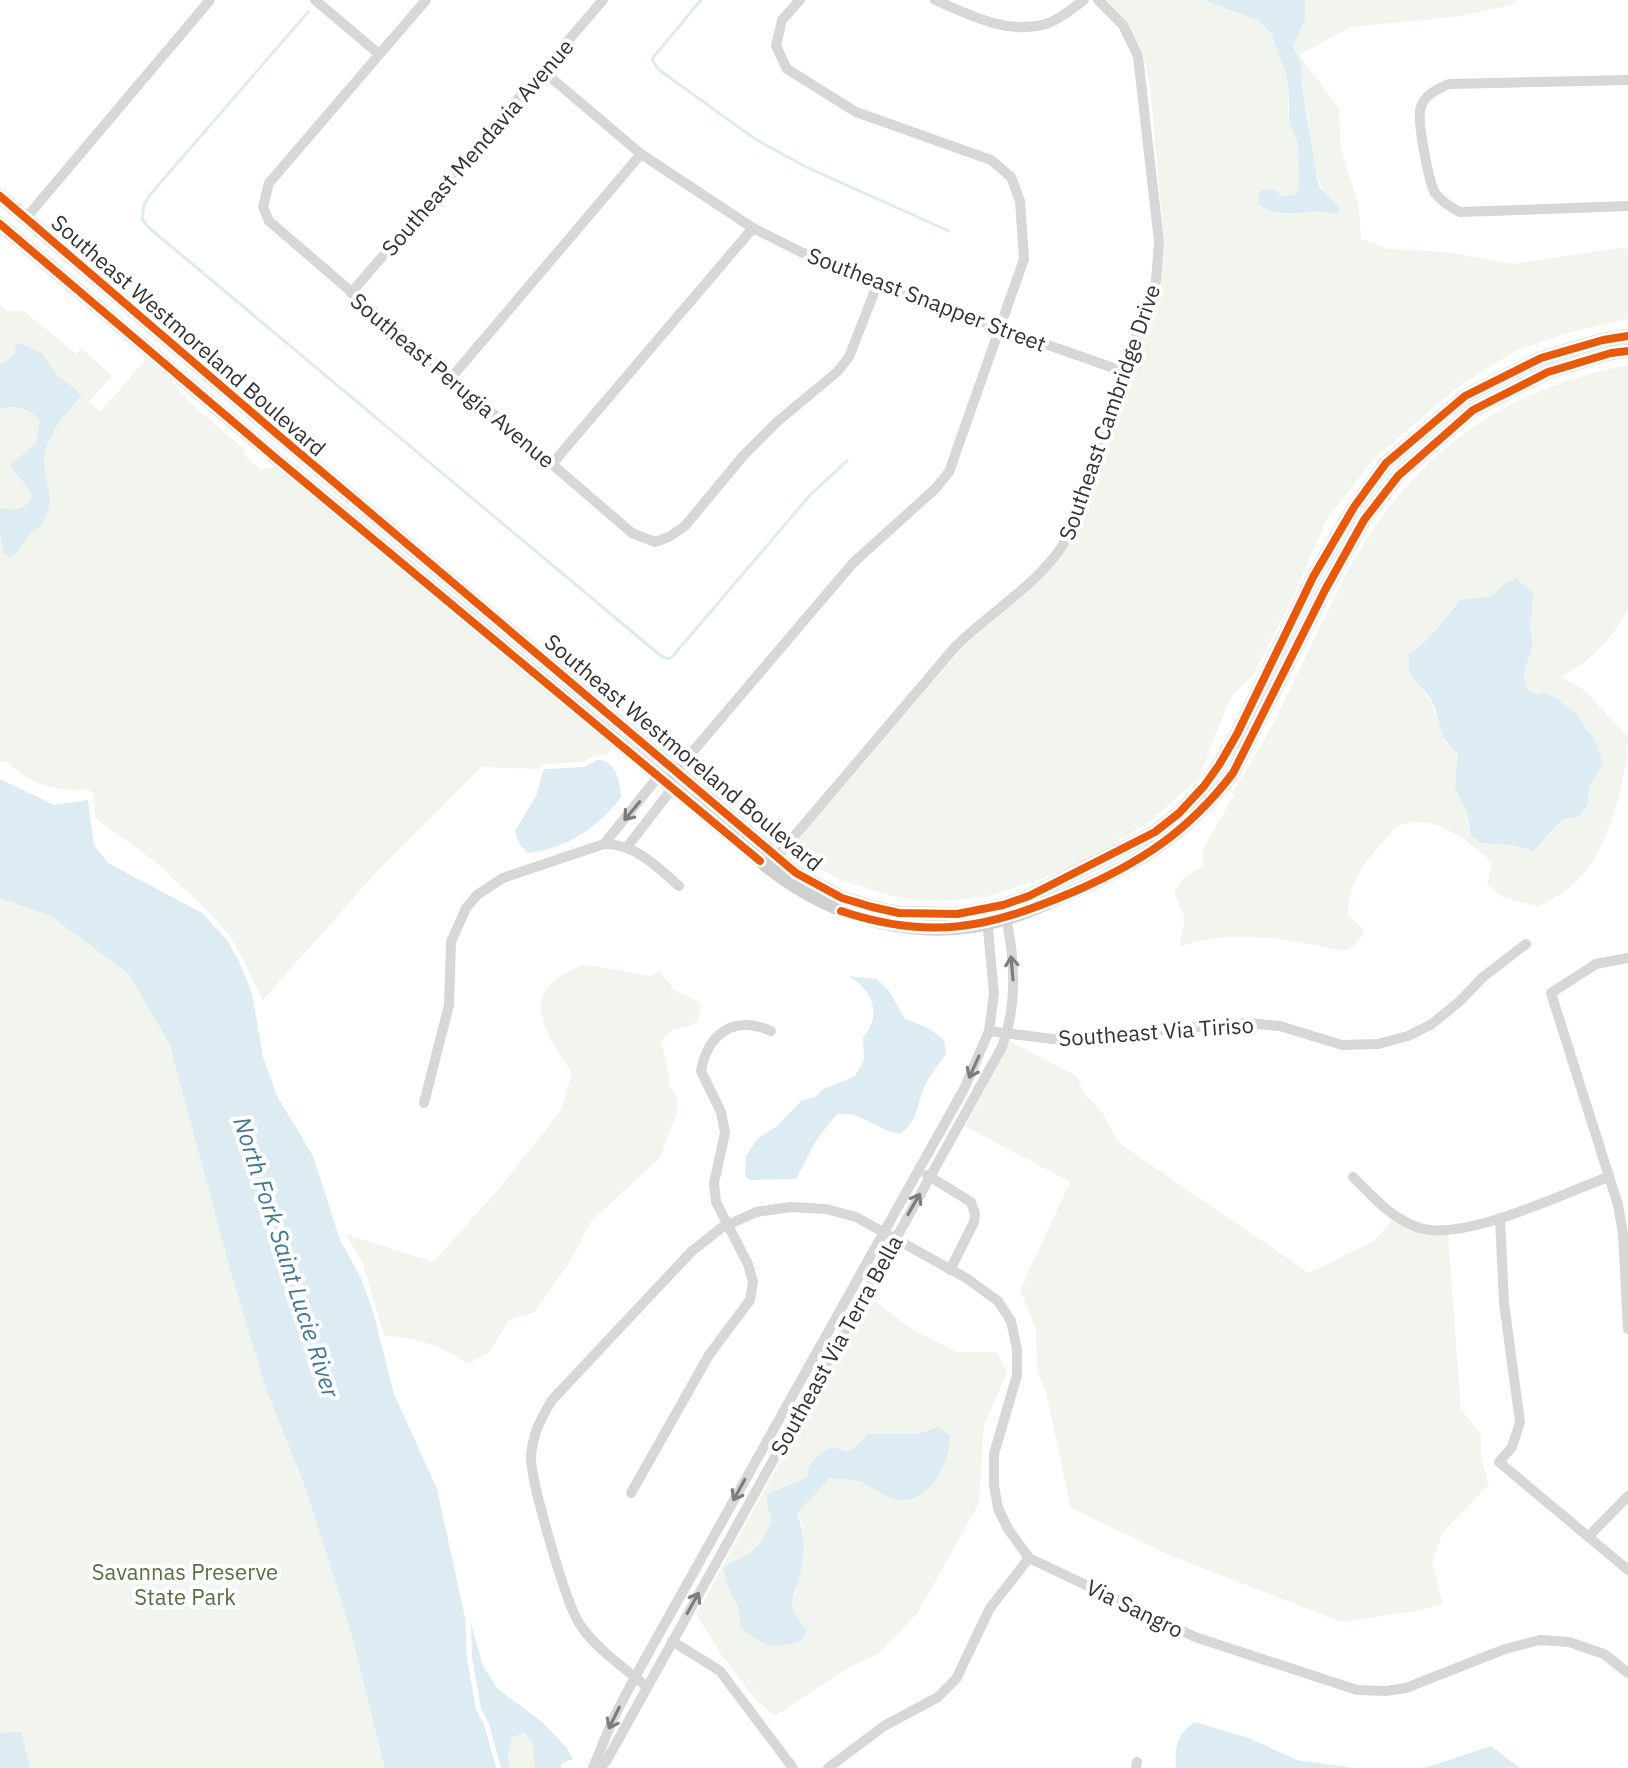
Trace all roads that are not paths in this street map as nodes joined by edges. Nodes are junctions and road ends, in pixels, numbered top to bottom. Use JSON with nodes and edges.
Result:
{"nodes":[{"id":1,"x":210,"y":0,"type":"edge"},
{"id":2,"x":315,"y":0,"type":"edge"},
{"id":3,"x":426,"y":0,"type":"edge"},
{"id":4,"x":603,"y":0,"type":"edge"},
{"id":5,"x":800,"y":0,"type":"edge"},
{"id":6,"x":935,"y":0,"type":"edge"},
{"id":7,"x":1084,"y":0,"type":"edge"},
{"id":8,"x":1098,"y":0,"type":"edge"},
{"id":9,"x":379,"y":54,"type":"junction"},
{"id":10,"x":543,"y":71,"type":"junction"},
{"id":11,"x":1628,"y":80,"type":"edge"},
{"id":12,"x":641,"y":154,"type":"junction"},
{"id":13,"x":0,"y":196,"type":"edge"},
{"id":14,"x":1628,"y":206,"type":"edge"},
{"id":15,"x":26,"y":218,"type":"junction"},
{"id":16,"x":0,"y":224,"type":"edge"},
{"id":17,"x":753,"y":228,"type":"junction"},
{"id":18,"x":877,"y":285,"type":"junction"},
{"id":19,"x":351,"y":293,"type":"junction"},
{"id":20,"x":999,"y":329,"type":"junction"},
{"id":21,"x":1628,"y":336,"type":"edge"},
{"id":22,"x":1628,"y":351,"type":"edge"},
{"id":23,"x":1125,"y":372,"type":"junction"},
{"id":24,"x":451,"y":378,"type":"junction"},
{"id":25,"x":552,"y":464,"type":"junction"},
{"id":26,"x":668,"y":780,"type":"junction"},
{"id":27,"x":604,"y":844,"type":"junction"},
{"id":28,"x":627,"y":847,"type":"junction"},
{"id":29,"x":772,"y":862,"type":"junction"},
{"id":30,"x":679,"y":886,"type":"dead end"},
{"id":31,"x":1005,"y":912,"type":"junction"},
{"id":32,"x":987,"y":916,"type":"junction"},
{"id":33,"x":1526,"y":944,"type":"dead end"},
{"id":34,"x":1628,"y":958,"type":"edge"},
{"id":35,"x":771,"y":1031,"type":"dead end"},
{"id":36,"x":989,"y":1031,"type":"junction"},
{"id":37,"x":1007,"y":1033,"type":"junction"},
{"id":38,"x":424,"y":1103,"type":"dead end"},
{"id":39,"x":918,"y":1171,"type":"junction"},
{"id":40,"x":930,"y":1177,"type":"junction"},
{"id":41,"x":1353,"y":1177,"type":"dead end"},
{"id":42,"x":1608,"y":1177,"type":"junction"},
{"id":43,"x":1500,"y":1218,"type":"junction"},
{"id":44,"x":727,"y":1225,"type":"junction"},
{"id":45,"x":883,"y":1232,"type":"junction"},
{"id":46,"x":894,"y":1239,"type":"junction"},
{"id":47,"x":950,"y":1270,"type":"junction"},
{"id":48,"x":1628,"y":1329,"type":"edge"},
{"id":49,"x":631,"y":1493,"type":"dead end"},
{"id":50,"x":1628,"y":1496,"type":"edge"},
{"id":51,"x":1588,"y":1537,"type":"junction"},
{"id":52,"x":1029,"y":1558,"type":"junction"},
{"id":53,"x":1628,"y":1570,"type":"edge"},
{"id":54,"x":672,"y":1641,"type":"junction"},
{"id":55,"x":1628,"y":1673,"type":"edge"},
{"id":56,"x":635,"y":1677,"type":"junction"},
{"id":57,"x":646,"y":1686,"type":"junction"},
{"id":58,"x":593,"y":1768,"type":"edge"},
{"id":59,"x":600,"y":1768,"type":"edge"},
{"id":60,"x":793,"y":1768,"type":"edge"},
{"id":61,"x":828,"y":1768,"type":"edge"}],
"edges":[{"from":1,"to":15,"type":"street"},
{"from":2,"to":9,"type":"street"},
{"from":3,"to":9,"type":"street"},
{"from":4,"to":10,"type":"street","name":"Southeast Mendavia Avenue"},
{"from":5,"to":20,"type":"street"},
{"from":6,"to":7,"type":"street"},
{"from":8,"to":23,"type":"street","name":"Southeast Cambridge Drive"},
{"from":9,"to":19,"type":"street","name":"Southeast Perugia Avenue"},
{"from":10,"to":12,"type":"street","name":"Southeast Snapper Street"},
{"from":10,"to":19,"type":"street","name":"Southeast Mendavia Avenue"},
{"from":11,"to":14,"type":"street"},
{"from":12,"to":17,"type":"street","name":"Southeast Snapper Street"},
{"from":12,"to":24,"type":"street"},
{"from":13,"to":15,"type":"street","name":"Southeast Westmoreland Boulevard"},
{"from":15,"to":26,"type":"street","name":"Southeast Westmoreland Boulevard"},
{"from":16,"to":26,"type":"street","name":"Southeast Westmoreland Boulevard"},
{"from":17,"to":18,"type":"street","name":"Southeast Snapper Street"},
{"from":17,"to":25,"type":"street"},
{"from":18,"to":20,"type":"street","name":"Southeast Snapper Street"},
{"from":18,"to":25,"type":"street","name":"Southeast Perugia Avenue"},
{"from":19,"to":24,"type":"street","name":"Southeast Perugia Avenue"},
{"from":20,"to":23,"type":"street","name":"Southeast Snapper Street"},
{"from":20,"to":26,"type":"street"},
{"from":21,"to":31,"type":"street","name":"Southeast Westmoreland Boulevard"},
{"from":22,"to":31,"type":"street","name":"Southeast Westmoreland Boulevard"},
{"from":23,"to":29,"type":"street","name":"Southeast Cambridge Drive"},
{"from":24,"to":25,"type":"street","name":"Southeast Perugia Avenue"},
{"from":26,"to":27,"type":"street","one_way":true},
{"from":26,"to":28,"type":"street"},
{"from":26,"to":29,"type":"street","name":"Southeast Westmoreland Boulevard"},
{"from":27,"to":28,"type":"street"},
{"from":27,"to":38,"type":"street"},
{"from":28,"to":30,"type":"street"},
{"from":29,"to":32,"type":"street","name":"Southeast Westmoreland Boulevard"},
{"from":31,"to":32,"type":"street","name":"Southeast Westmoreland Boulevard"},
{"from":37,"to":31,"type":"street","name":"Southeast Via Terra Bella","one_way":true},
{"from":32,"to":36,"type":"street","name":"Southeast Via Terra Bella"},
{"from":33,"to":37,"type":"street","name":"Southeast Via Tiriso"},
{"from":34,"to":42,"type":"street"},
{"from":35,"to":44,"type":"street"},
{"from":36,"to":37,"type":"street","name":"Southeast Via Tiriso"},
{"from":36,"to":39,"type":"street","name":"Southeast Via Terra Bella","one_way":true},
{"from":37,"to":40,"type":"street","name":"Southeast Via Terra Bella"},
{"from":39,"to":40,"type":"street"},
{"from":39,"to":45,"type":"street","name":"Southeast Via Terra Bella"},
{"from":46,"to":40,"type":"street","name":"Southeast Via Terra Bella","one_way":true},
{"from":40,"to":47,"type":"street"},
{"from":41,"to":43,"type":"street"},
{"from":42,"to":43,"type":"street"},
{"from":42,"to":48,"type":"street"},
{"from":43,"to":51,"type":"street"},
{"from":44,"to":45,"type":"street","name":"Via Sangro"},
{"from":44,"to":49,"type":"street"},
{"from":44,"to":56,"type":"street","name":"Via Sangro"},
{"from":45,"to":46,"type":"street","name":"Via Sangro"},
{"from":45,"to":56,"type":"street","name":"Southeast Via Terra Bella","one_way":true},
{"from":46,"to":47,"type":"street","name":"Via Sangro"},
{"from":54,"to":46,"type":"street","name":"Southeast Via Terra Bella","one_way":true},
{"from":47,"to":52,"type":"street","name":"Via Sangro"},
{"from":50,"to":51,"type":"street"},
{"from":51,"to":53,"type":"street"},
{"from":52,"to":55,"type":"street","name":"Via Sangro"},
{"from":52,"to":61,"type":"street"},
{"from":54,"to":57,"type":"street","name":"Southeast Via Terra Bella"},
{"from":54,"to":60,"type":"street"},
{"from":56,"to":57,"type":"street","name":"Via Sangro"},
{"from":56,"to":58,"type":"street","name":"Southeast Via Terra Bella","one_way":true},
{"from":57,"to":59,"type":"street","name":"Southeast Via Terra Bella"}]}
